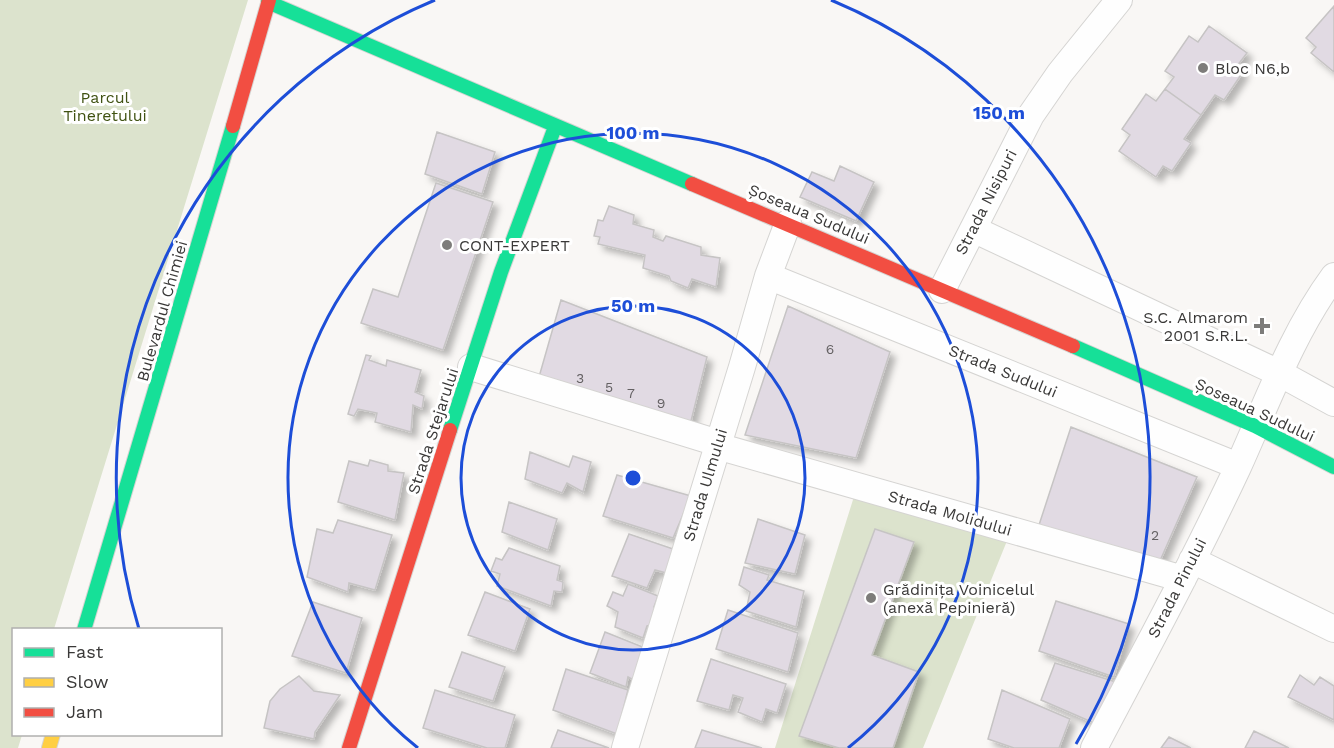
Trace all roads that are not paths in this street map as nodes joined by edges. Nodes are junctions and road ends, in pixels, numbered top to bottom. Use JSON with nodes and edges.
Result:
{"nodes":[{"id":1,"x":1119,"y":0,"type":"edge"},
{"id":2,"x":268,"y":1,"type":"edge"},
{"id":3,"x":555,"y":127,"type":"junction"},
{"id":4,"x":788,"y":223,"type":"junction"},
{"id":5,"x":973,"y":229,"type":"junction"},
{"id":6,"x":768,"y":276,"type":"junction"},
{"id":7,"x":1334,"y":276,"type":"edge"},
{"id":8,"x":942,"y":290,"type":"junction"},
{"id":9,"x":471,"y":367,"type":"junction"},
{"id":10,"x":1281,"y":374,"type":"junction"},
{"id":11,"x":1334,"y":403,"type":"edge"},
{"id":12,"x":1255,"y":426,"type":"junction"},
{"id":13,"x":718,"y":444,"type":"junction"},
{"id":14,"x":1238,"y":466,"type":"junction"},
{"id":15,"x":1334,"y":467,"type":"edge"},
{"id":16,"x":1188,"y":570,"type":"junction"},
{"id":17,"x":85,"y":628,"type":"edge"},
{"id":18,"x":1334,"y":629,"type":"edge"},
{"id":19,"x":349,"y":748,"type":"edge"},
{"id":20,"x":625,"y":748,"type":"edge"},
{"id":21,"x":1094,"y":748,"type":"edge"}],
"edges":[{"from":1,"to":5,"type":"street","name":"Strada Nisipuri"},
{"from":2,"to":3,"type":"street","name":"Șoseaua Sudului"},
{"from":2,"to":17,"type":"street","name":"Bulevardul Chimiei"},
{"from":3,"to":4,"type":"street","name":"Șoseaua Sudului"},
{"from":3,"to":9,"type":"street","name":"Strada Stejarului"},
{"from":4,"to":6,"type":"street","name":"Strada Ulmului"},
{"from":4,"to":8,"type":"street","name":"Șoseaua Sudului"},
{"from":5,"to":8,"type":"street","name":"Strada Nisipuri"},
{"from":5,"to":10,"type":"street"},
{"from":6,"to":13,"type":"street","name":"Strada Ulmului"},
{"from":6,"to":14,"type":"street","name":"Strada Sudului"},
{"from":7,"to":10,"type":"street","name":"Strada Pinului"},
{"from":8,"to":12,"type":"street","name":"Șoseaua Sudului"},
{"from":9,"to":13,"type":"street","name":"Strada Molidului"},
{"from":9,"to":19,"type":"street","name":"Strada Stejarului"},
{"from":10,"to":11,"type":"street"},
{"from":10,"to":12,"type":"street","name":"Strada Pinului"},
{"from":12,"to":14,"type":"street","name":"Strada Pinului"},
{"from":12,"to":15,"type":"street","name":"Șoseaua Sudului"},
{"from":13,"to":16,"type":"street","name":"Strada Molidului"},
{"from":13,"to":20,"type":"street","name":"Strada Ulmului"},
{"from":14,"to":16,"type":"street","name":"Strada Pinului"},
{"from":16,"to":18,"type":"street","name":"Strada Molidului"},
{"from":16,"to":21,"type":"street","name":"Strada Pinului"}]}
